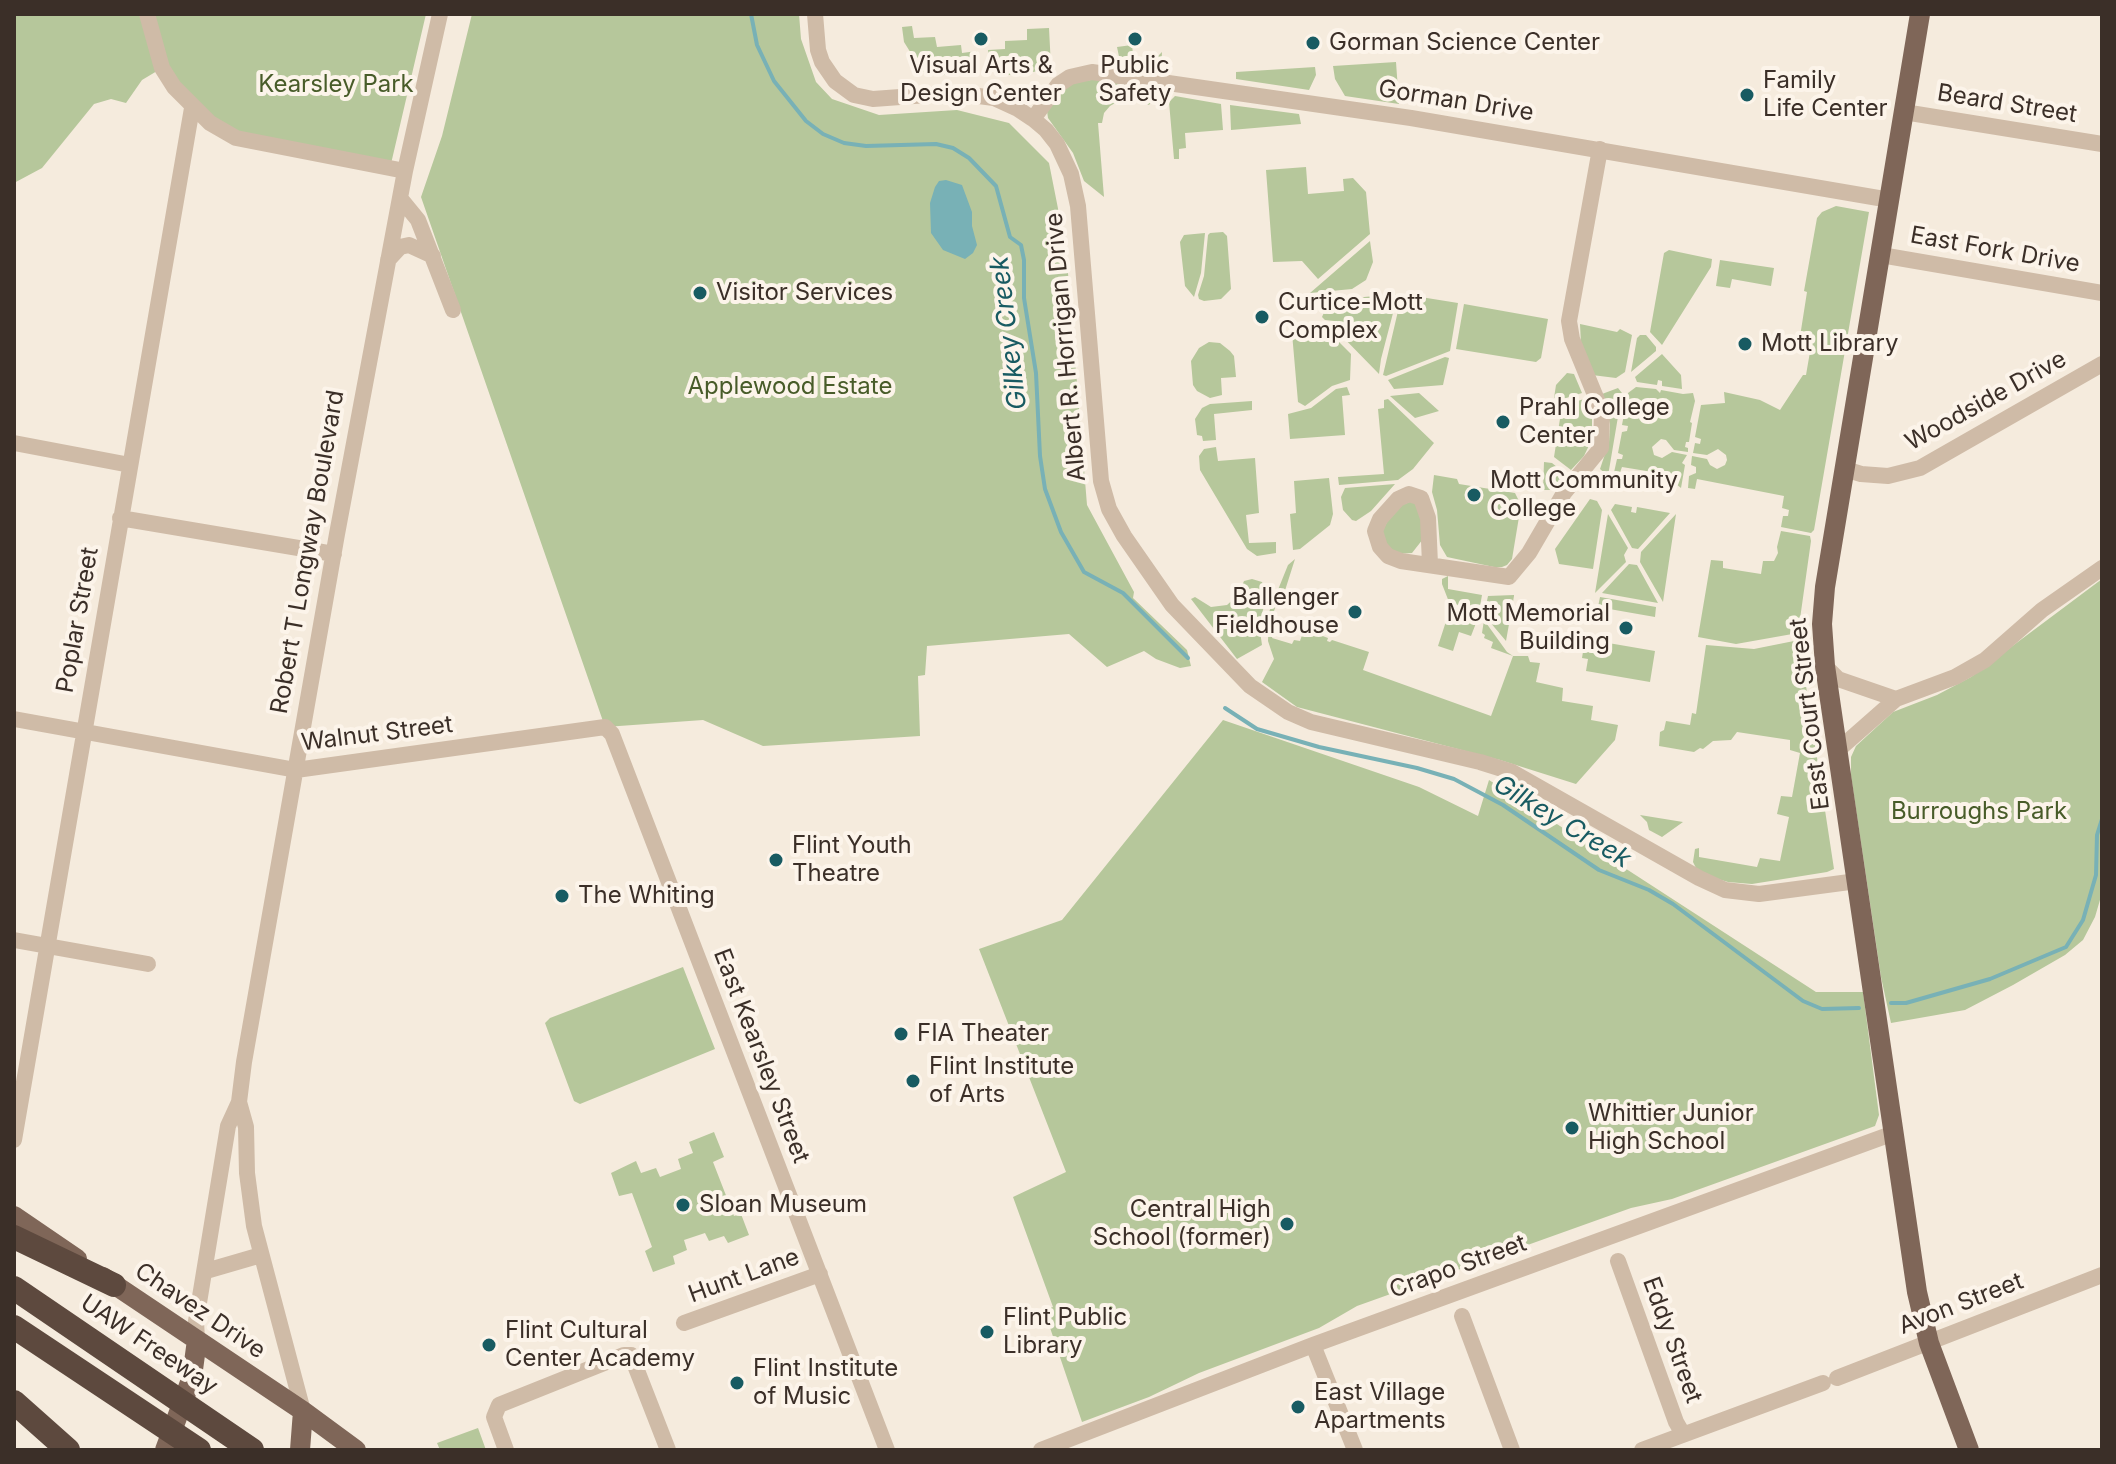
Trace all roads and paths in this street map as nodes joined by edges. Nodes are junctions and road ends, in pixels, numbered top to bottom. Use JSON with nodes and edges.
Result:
{"nodes":[{"id":1,"x":147,"y":14,"type":"edge"},
{"id":2,"x":440,"y":14,"type":"edge"},
{"id":3,"x":815,"y":14,"type":"edge"},
{"id":4,"x":1920,"y":14,"type":"edge"},
{"id":5,"x":192,"y":108,"type":"junction"},
{"id":6,"x":1904,"y":112,"type":"junction"},
{"id":7,"x":1033,"y":119,"type":"junction"},
{"id":8,"x":2102,"y":144,"type":"edge"},
{"id":9,"x":1600,"y":149,"type":"junction"},
{"id":10,"x":405,"y":171,"type":"junction"},
{"id":11,"x":400,"y":198,"type":"junction"},
{"id":12,"x":1890,"y":200,"type":"junction"},
{"id":13,"x":1881,"y":255,"type":"junction"},
{"id":14,"x":433,"y":256,"type":"junction"},
{"id":15,"x":388,"y":260,"type":"junction"},
{"id":16,"x":2102,"y":293,"type":"edge"},
{"id":17,"x":453,"y":310,"type":"dead end"},
{"id":18,"x":2102,"y":364,"type":"edge"},
{"id":19,"x":14,"y":443,"type":"edge"},
{"id":20,"x":130,"y":465,"type":"junction"},
{"id":21,"x":1845,"y":469,"type":"junction"},
{"id":22,"x":120,"y":518,"type":"junction"},
{"id":23,"x":334,"y":554,"type":"junction"},
{"id":24,"x":1430,"y":564,"type":"junction"},
{"id":25,"x":2102,"y":568,"type":"edge"},
{"id":26,"x":1825,"y":666,"type":"junction"},
{"id":27,"x":1896,"y":699,"type":"junction"},
{"id":28,"x":14,"y":719,"type":"edge"},
{"id":29,"x":605,"y":727,"type":"joint"},
{"id":30,"x":83,"y":731,"type":"junction"},
{"id":31,"x":1838,"y":750,"type":"junction"},
{"id":32,"x":296,"y":770,"type":"junction"},
{"id":33,"x":1857,"y":881,"type":"junction"},
{"id":34,"x":14,"y":940,"type":"edge"},
{"id":35,"x":46,"y":946,"type":"junction"},
{"id":36,"x":148,"y":964,"type":"dead end"},
{"id":37,"x":239,"y":1102,"type":"junction"},
{"id":38,"x":1894,"y":1133,"type":"junction"},
{"id":39,"x":14,"y":1140,"type":"edge"},
{"id":40,"x":14,"y":1216,"type":"edge"},
{"id":41,"x":14,"y":1237,"type":"edge"},
{"id":42,"x":261,"y":1255,"type":"junction"},
{"id":43,"x":1618,"y":1261,"type":"dead end"},
{"id":44,"x":206,"y":1271,"type":"junction"},
{"id":45,"x":820,"y":1274,"type":"junction"},
{"id":46,"x":2102,"y":1275,"type":"edge"},
{"id":47,"x":114,"y":1285,"type":"junction"},
{"id":48,"x":14,"y":1288,"type":"edge"},
{"id":49,"x":1462,"y":1316,"type":"dead end"},
{"id":50,"x":684,"y":1323,"type":"dead end"},
{"id":51,"x":14,"y":1327,"type":"edge"},
{"id":52,"x":197,"y":1340,"type":"junction"},
{"id":53,"x":1929,"y":1343,"type":"junction"},
{"id":54,"x":1313,"y":1345,"type":"junction"},
{"id":55,"x":14,"y":1402,"type":"edge"},
{"id":56,"x":303,"y":1411,"type":"junction"},
{"id":57,"x":14,"y":1416,"type":"edge"},
{"id":58,"x":1683,"y":1434,"type":"junction"},
{"id":59,"x":300,"y":1447,"type":"edge"},
{"id":60,"x":66,"y":1450,"type":"edge"},
{"id":61,"x":165,"y":1450,"type":"edge"},
{"id":62,"x":199,"y":1450,"type":"edge"},
{"id":63,"x":252,"y":1450,"type":"edge"},
{"id":64,"x":356,"y":1450,"type":"edge"},
{"id":65,"x":506,"y":1450,"type":"edge"},
{"id":66,"x":668,"y":1450,"type":"edge"},
{"id":67,"x":887,"y":1450,"type":"edge"},
{"id":68,"x":1041,"y":1450,"type":"edge"},
{"id":69,"x":1355,"y":1450,"type":"edge"},
{"id":70,"x":1512,"y":1450,"type":"edge"},
{"id":71,"x":1642,"y":1450,"type":"edge"},
{"id":72,"x":1969,"y":1450,"type":"edge"}],
"edges":[{"from":1,"to":5,"type":"street"},
{"from":2,"to":10,"type":"street","name":"Robert T Longway Boulevard"},
{"from":3,"to":7,"type":"street","name":"Albert R. Horrigan Drive"},
{"from":4,"to":6,"type":"main road","name":"East Court Street"},
{"from":5,"to":10,"type":"street"},
{"from":5,"to":20,"type":"street","name":"Poplar Street"},
{"from":6,"to":8,"type":"street","name":"Beard Street"},
{"from":6,"to":12,"type":"main road","name":"East Court Street"},
{"from":7,"to":9,"type":"street","name":"Gorman Drive"},
{"from":7,"to":33,"type":"street","name":"Albert R. Horrigan Drive"},
{"from":9,"to":12,"type":"street","name":"Gorman Drive"},
{"from":9,"to":24,"type":"street"},
{"from":10,"to":11,"type":"street","name":"Robert T Longway Boulevard"},
{"from":11,"to":14,"type":"street"},
{"from":11,"to":15,"type":"street","name":"Robert T Longway Boulevard"},
{"from":12,"to":13,"type":"main road","name":"East Court Street"},
{"from":13,"to":16,"type":"street","name":"East Fork Drive"},
{"from":13,"to":21,"type":"main road","name":"East Court Street"},
{"from":14,"to":15,"type":"street"},
{"from":14,"to":17,"type":"street"},
{"from":15,"to":23,"type":"street","name":"Robert T Longway Boulevard"},
{"from":18,"to":21,"type":"street","name":"Woodside Drive"},
{"from":19,"to":20,"type":"street"},
{"from":20,"to":22,"type":"street","name":"Poplar Street"},
{"from":21,"to":26,"type":"main road","name":"East Court Street"},
{"from":22,"to":23,"type":"street"},
{"from":22,"to":30,"type":"street","name":"Poplar Street"},
{"from":23,"to":32,"type":"street","name":"Robert T Longway Boulevard"},
{"from":24,"to":24,"type":"street"},
{"from":25,"to":27,"type":"street"},
{"from":26,"to":27,"type":"street"},
{"from":26,"to":31,"type":"main road","name":"East Court Street"},
{"from":27,"to":31,"type":"street"},
{"from":28,"to":30,"type":"street","name":"Walnut Street"},
{"from":29,"to":32,"type":"street","name":"Walnut Street"},
{"from":29,"to":45,"type":"street","name":"East Kearsley Street"},
{"from":30,"to":32,"type":"street","name":"Walnut Street"},
{"from":30,"to":35,"type":"street","name":"Poplar Street"},
{"from":31,"to":33,"type":"main road","name":"East Court Street"},
{"from":32,"to":37,"type":"street","name":"Robert T Longway Boulevard"},
{"from":33,"to":38,"type":"main road","name":"East Court Street"},
{"from":34,"to":35,"type":"street"},
{"from":35,"to":36,"type":"street"},
{"from":35,"to":39,"type":"street","name":"Poplar Street"},
{"from":37,"to":42,"type":"street","name":"Robert T Longway Boulevard"},
{"from":37,"to":44,"type":"street","name":"Robert T Longway Boulevard"},
{"from":38,"to":53,"type":"main road","name":"East Court Street"},
{"from":38,"to":54,"type":"street","name":"Crapo Street"},
{"from":40,"to":47,"type":"main road","name":"Chavez Drive"},
{"from":41,"to":47,"type":"highway"},
{"from":42,"to":44,"type":"street"},
{"from":42,"to":56,"type":"street","name":"Robert T Longway Boulevard"},
{"from":43,"to":58,"type":"street","name":"Eddy Street"},
{"from":44,"to":52,"type":"street","name":"Robert T Longway Boulevard"},
{"from":45,"to":50,"type":"street","name":"Hunt Lane"},
{"from":45,"to":67,"type":"street","name":"East Kearsley Street"},
{"from":46,"to":53,"type":"street","name":"Avon Street"},
{"from":47,"to":52,"type":"main road","name":"Chavez Drive"},
{"from":48,"to":63,"type":"highway","name":"UAW Freeway"},
{"from":49,"to":70,"type":"street"},
{"from":51,"to":62,"type":"highway"},
{"from":52,"to":56,"type":"main road","name":"Chavez Drive"},
{"from":52,"to":61,"type":"main road","name":"Robert T Longway Boulevard"},
{"from":53,"to":58,"type":"street","name":"Avon Street"},
{"from":53,"to":72,"type":"main road","name":"East Court Street"},
{"from":54,"to":68,"type":"street","name":"Crapo Street"},
{"from":54,"to":69,"type":"street"},
{"from":55,"to":60,"type":"highway"},
{"from":56,"to":59,"type":"main road","name":"Robert T Longway Boulevard"},
{"from":56,"to":64,"type":"main road","name":"Chavez Drive"},
{"from":57,"to":60,"type":"main road"},
{"from":58,"to":71,"type":"street","name":"Avon Street"},
{"from":65,"to":66,"type":"street"}]}
